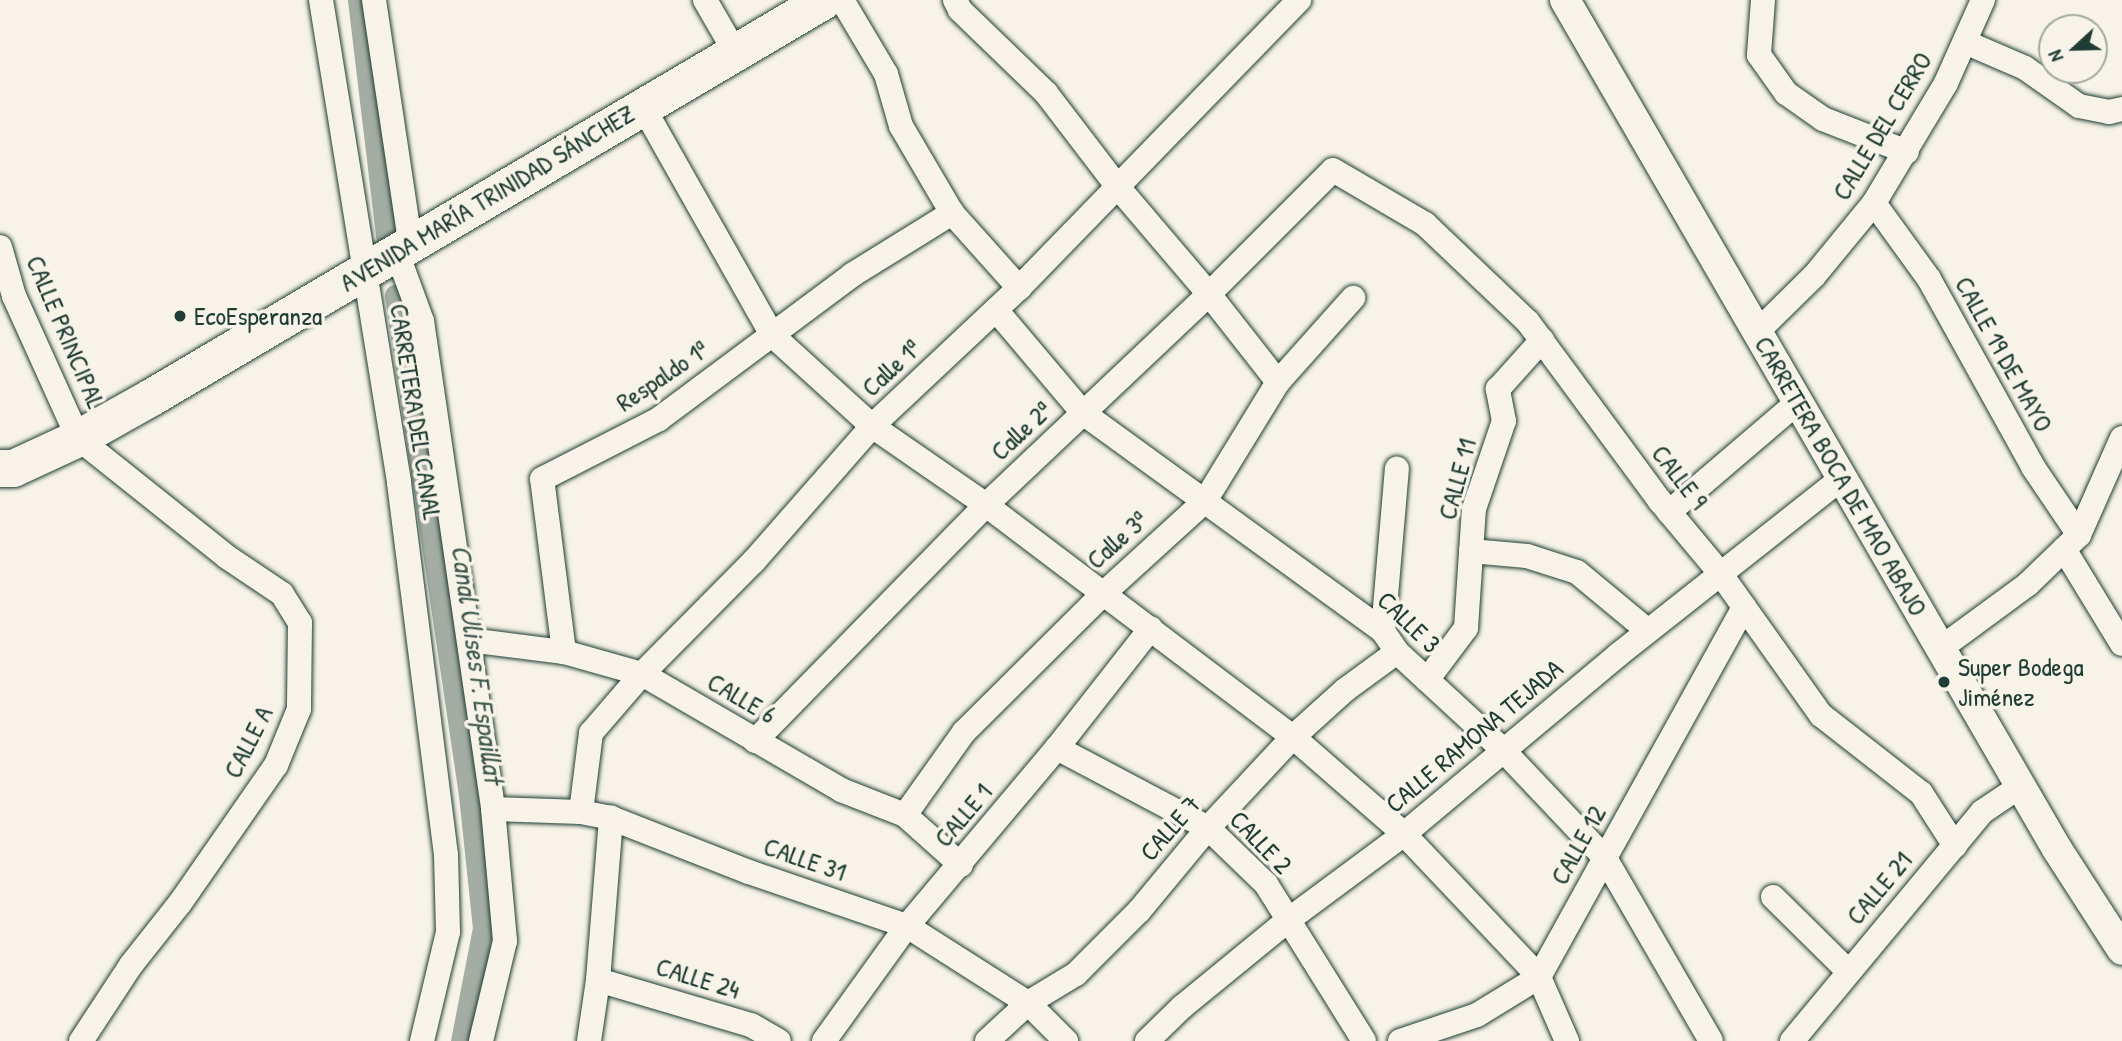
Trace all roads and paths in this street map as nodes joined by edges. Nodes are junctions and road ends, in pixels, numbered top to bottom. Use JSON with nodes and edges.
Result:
{"nodes":[{"id":1,"x":321,"y":0,"type":"edge"},
{"id":2,"x":373,"y":0,"type":"edge"},
{"id":3,"x":705,"y":0,"type":"edge"},
{"id":4,"x":824,"y":0,"type":"edge"},
{"id":5,"x":842,"y":0,"type":"edge"},
{"id":6,"x":955,"y":0,"type":"edge"},
{"id":7,"x":1299,"y":0,"type":"edge"},
{"id":8,"x":1565,"y":0,"type":"edge"},
{"id":9,"x":1763,"y":0,"type":"edge"},
{"id":10,"x":1983,"y":0,"type":"edge"},
{"id":11,"x":1965,"y":42,"type":"junction"},
{"id":12,"x":735,"y":52,"type":"junction"},
{"id":13,"x":642,"y":105,"type":"junction"},
{"id":14,"x":2122,"y":108,"type":"edge"},
{"id":15,"x":1907,"y":152,"type":"junction"},
{"id":16,"x":1333,"y":170,"type":"joint"},
{"id":17,"x":1117,"y":186,"type":"junction"},
{"id":18,"x":1874,"y":203,"type":"junction"},
{"id":19,"x":952,"y":213,"type":"junction"},
{"id":20,"x":403,"y":246,"type":"junction"},
{"id":21,"x":0,"y":247,"type":"edge"},
{"id":22,"x":363,"y":271,"type":"junction"},
{"id":23,"x":1019,"y":288,"type":"junction"},
{"id":24,"x":1209,"y":294,"type":"junction"},
{"id":25,"x":1353,"y":298,"type":"dead end"},
{"id":26,"x":996,"y":310,"type":"junction"},
{"id":27,"x":1758,"y":332,"type":"junction"},
{"id":28,"x":772,"y":335,"type":"junction"},
{"id":29,"x":1542,"y":340,"type":"junction"},
{"id":30,"x":1278,"y":382,"type":"junction"},
{"id":31,"x":1798,"y":402,"type":"junction"},
{"id":32,"x":1083,"y":413,"type":"junction"},
{"id":33,"x":872,"y":426,"type":"junction"},
{"id":34,"x":78,"y":438,"type":"junction"},
{"id":35,"x":2122,"y":438,"type":"edge"},
{"id":36,"x":1397,"y":469,"type":"dead end"},
{"id":37,"x":4,"y":470,"type":"edge"},
{"id":38,"x":1842,"y":478,"type":"junction"},
{"id":39,"x":1205,"y":500,"type":"junction"},
{"id":40,"x":986,"y":505,"type":"junction"},
{"id":41,"x":1669,"y":513,"type":"junction"},
{"id":42,"x":2072,"y":542,"type":"junction"},
{"id":43,"x":1471,"y":551,"type":"junction"},
{"id":44,"x":1720,"y":573,"type":"junction"},
{"id":45,"x":1104,"y":593,"type":"junction"},
{"id":46,"x":1744,"y":607,"type":"junction"},
{"id":47,"x":1151,"y":628,"type":"junction"},
{"id":48,"x":1648,"y":631,"type":"junction"},
{"id":49,"x":1383,"y":632,"type":"junction"},
{"id":50,"x":469,"y":640,"type":"junction"},
{"id":51,"x":2122,"y":644,"type":"edge"},
{"id":52,"x":1941,"y":648,"type":"junction"},
{"id":53,"x":564,"y":652,"type":"junction"},
{"id":54,"x":1397,"y":652,"type":"junction"},
{"id":55,"x":642,"y":674,"type":"junction"},
{"id":56,"x":1427,"y":680,"type":"junction"},
{"id":57,"x":1293,"y":737,"type":"junction"},
{"id":58,"x":755,"y":741,"type":"junction"},
{"id":59,"x":1057,"y":748,"type":"junction"},
{"id":60,"x":1502,"y":749,"type":"junction"},
{"id":61,"x":2022,"y":785,"type":"junction"},
{"id":62,"x":493,"y":810,"type":"junction"},
{"id":63,"x":581,"y":812,"type":"junction"},
{"id":64,"x":905,"y":815,"type":"junction"},
{"id":65,"x":611,"y":818,"type":"junction"},
{"id":66,"x":1208,"y":828,"type":"junction"},
{"id":67,"x":1404,"y":834,"type":"junction"},
{"id":68,"x":1955,"y":846,"type":"junction"},
{"id":69,"x":1605,"y":858,"type":"junction"},
{"id":70,"x":961,"y":865,"type":"junction"},
{"id":71,"x":1773,"y":897,"type":"dead end"},
{"id":72,"x":1287,"y":921,"type":"junction"},
{"id":73,"x":908,"y":926,"type":"junction"},
{"id":74,"x":2122,"y":950,"type":"edge"},
{"id":75,"x":1848,"y":971,"type":"junction"},
{"id":76,"x":1539,"y":977,"type":"junction"},
{"id":77,"x":598,"y":980,"type":"junction"},
{"id":78,"x":1028,"y":1003,"type":"junction"},
{"id":79,"x":81,"y":1041,"type":"edge"},
{"id":80,"x":422,"y":1041,"type":"edge"},
{"id":81,"x":481,"y":1041,"type":"edge"},
{"id":82,"x":589,"y":1041,"type":"edge"},
{"id":83,"x":779,"y":1041,"type":"edge"},
{"id":84,"x":824,"y":1041,"type":"edge"},
{"id":85,"x":987,"y":1041,"type":"edge"},
{"id":86,"x":1066,"y":1041,"type":"edge"},
{"id":87,"x":1147,"y":1041,"type":"edge"},
{"id":88,"x":1364,"y":1041,"type":"edge"},
{"id":89,"x":1400,"y":1041,"type":"edge"},
{"id":90,"x":1567,"y":1041,"type":"edge"},
{"id":91,"x":1711,"y":1041,"type":"edge"},
{"id":92,"x":1792,"y":1041,"type":"edge"}],
"edges":[{"from":1,"to":22,"type":"street","name":"CARRETERA DEL CANAL"},
{"from":2,"to":20,"type":"street","name":"CARRETERA DEL CANAL"},
{"from":3,"to":12,"type":"street"},
{"from":4,"to":12,"type":"main road","name":"AVENIDA MARÍA TRINIDAD SÁNCHEZ"},
{"from":5,"to":19,"type":"street"},
{"from":6,"to":17,"type":"street"},
{"from":7,"to":17,"type":"street","name":"Calle 1ª"},
{"from":8,"to":27,"type":"street","name":"CARRETERA BOCA DE MAO ABAJO"},
{"from":9,"to":15,"type":"street"},
{"from":10,"to":11,"type":"street","name":"CALLE DEL CERRO"},
{"from":11,"to":14,"type":"street"},
{"from":11,"to":15,"type":"street","name":"CALLE DEL CERRO"},
{"from":12,"to":13,"type":"main road","name":"AVENIDA MARÍA TRINIDAD SÁNCHEZ"},
{"from":13,"to":20,"type":"main road","name":"AVENIDA MARÍA TRINIDAD SÁNCHEZ"},
{"from":13,"to":28,"type":"street"},
{"from":15,"to":18,"type":"street","name":"CALLE DEL CERRO"},
{"from":16,"to":24,"type":"street","name":"Calle 2ª"},
{"from":16,"to":29,"type":"street","name":"CALLE 9"},
{"from":17,"to":23,"type":"street","name":"Calle 1ª"},
{"from":17,"to":24,"type":"street"},
{"from":18,"to":27,"type":"street","name":"CALLE DEL CERRO"},
{"from":18,"to":42,"type":"street","name":"CALLE 19 DE MAYO"},
{"from":19,"to":23,"type":"street"},
{"from":19,"to":28,"type":"street","name":"Respaldo 1ª"},
{"from":20,"to":22,"type":"main road","name":"AVENIDA MARÍA TRINIDAD SÁNCHEZ"},
{"from":20,"to":50,"type":"street","name":"CARRETERA DEL CANAL"},
{"from":21,"to":34,"type":"street","name":"CALLE PRINCIPAL"},
{"from":22,"to":34,"type":"main road","name":"AVENIDA MARÍA TRINIDAD SÁNCHEZ"},
{"from":22,"to":80,"type":"street","name":"CARRETERA DEL CANAL"},
{"from":23,"to":26,"type":"street","name":"Calle 1ª"},
{"from":24,"to":30,"type":"street"},
{"from":24,"to":32,"type":"street","name":"Calle 2ª"},
{"from":25,"to":30,"type":"street","name":"Calle 3ª"},
{"from":26,"to":32,"type":"street","name":"CALLE 3"},
{"from":26,"to":33,"type":"street","name":"Calle 1ª"},
{"from":27,"to":31,"type":"street","name":"CARRETERA BOCA DE MAO ABAJO"},
{"from":28,"to":33,"type":"street"},
{"from":28,"to":53,"type":"street","name":"Respaldo 1ª"},
{"from":29,"to":41,"type":"street","name":"CALLE 9"},
{"from":29,"to":43,"type":"street","name":"CALLE 11"},
{"from":30,"to":39,"type":"street","name":"Calle 3ª"},
{"from":31,"to":38,"type":"street","name":"CARRETERA BOCA DE MAO ABAJO"},
{"from":31,"to":41,"type":"street"},
{"from":32,"to":39,"type":"street","name":"CALLE 3"},
{"from":32,"to":40,"type":"street","name":"Calle 2ª"},
{"from":33,"to":40,"type":"street"},
{"from":33,"to":55,"type":"street","name":"Calle 1ª"},
{"from":34,"to":37,"type":"main road","name":"AVENIDA MARÍA TRINIDAD SÁNCHEZ"},
{"from":34,"to":79,"type":"street","name":"CALLE A"},
{"from":35,"to":42,"type":"street"},
{"from":36,"to":49,"type":"street"},
{"from":38,"to":44,"type":"street","name":"CALLE RAMONA TEJADA"},
{"from":38,"to":52,"type":"street","name":"CARRETERA BOCA DE MAO ABAJO"},
{"from":39,"to":45,"type":"street","name":"Calle 3ª"},
{"from":39,"to":49,"type":"street","name":"CALLE 3"},
{"from":40,"to":45,"type":"street"},
{"from":40,"to":58,"type":"street","name":"Calle 2ª"},
{"from":41,"to":44,"type":"street","name":"CALLE 9"},
{"from":42,"to":51,"type":"street","name":"CALLE 19 DE MAYO"},
{"from":42,"to":52,"type":"street"},
{"from":43,"to":48,"type":"street"},
{"from":43,"to":56,"type":"street","name":"CALLE 11"},
{"from":44,"to":46,"type":"street","name":"CALLE 9"},
{"from":44,"to":48,"type":"street","name":"CALLE RAMONA TEJADA"},
{"from":45,"to":47,"type":"street"},
{"from":45,"to":64,"type":"street","name":"Calle 3ª"},
{"from":46,"to":68,"type":"street","name":"CALLE 9"},
{"from":46,"to":69,"type":"street","name":"CALLE 12"},
{"from":47,"to":57,"type":"street"},
{"from":47,"to":59,"type":"street","name":"CALLE 1"},
{"from":48,"to":60,"type":"street","name":"CALLE RAMONA TEJADA"},
{"from":49,"to":54,"type":"street","name":"CALLE 3"},
{"from":50,"to":53,"type":"street","name":"CALLE 6"},
{"from":50,"to":62,"type":"street","name":"CARRETERA DEL CANAL"},
{"from":52,"to":61,"type":"street","name":"CARRETERA BOCA DE MAO ABAJO"},
{"from":53,"to":55,"type":"street","name":"CALLE 6"},
{"from":54,"to":56,"type":"street","name":"CALLE 3"},
{"from":54,"to":57,"type":"street","name":"CALLE 7"},
{"from":55,"to":58,"type":"street","name":"CALLE 6"},
{"from":55,"to":63,"type":"street","name":"Calle 1ª"},
{"from":56,"to":60,"type":"street","name":"CALLE 3"},
{"from":57,"to":66,"type":"street","name":"CALLE 7"},
{"from":57,"to":67,"type":"street"},
{"from":58,"to":64,"type":"street","name":"CALLE 6"},
{"from":59,"to":66,"type":"street","name":"CALLE 2"},
{"from":59,"to":70,"type":"street","name":"CALLE 1"},
{"from":60,"to":67,"type":"street","name":"CALLE RAMONA TEJADA"},
{"from":60,"to":69,"type":"street","name":"CALLE 3"},
{"from":61,"to":68,"type":"street","name":"CALLE 21"},
{"from":61,"to":74,"type":"street","name":"CARRETERA BOCA DE MAO ABAJO"},
{"from":62,"to":63,"type":"street","name":"CALLE 31"},
{"from":62,"to":81,"type":"street","name":"CARRETERA DEL CANAL"},
{"from":63,"to":65,"type":"street","name":"CALLE 31"},
{"from":64,"to":70,"type":"street","name":"CALLE 6"},
{"from":65,"to":73,"type":"street","name":"CALLE 31"},
{"from":65,"to":77,"type":"street"},
{"from":66,"to":72,"type":"street","name":"CALLE 2"},
{"from":66,"to":78,"type":"street","name":"CALLE 7"},
{"from":67,"to":72,"type":"street","name":"CALLE RAMONA TEJADA"},
{"from":67,"to":76,"type":"street"},
{"from":68,"to":75,"type":"street","name":"CALLE 21"},
{"from":69,"to":76,"type":"street","name":"CALLE 12"},
{"from":69,"to":91,"type":"street","name":"CALLE 3"},
{"from":70,"to":73,"type":"street","name":"CALLE 1"},
{"from":71,"to":75,"type":"street"},
{"from":72,"to":87,"type":"street","name":"CALLE RAMONA TEJADA"},
{"from":72,"to":88,"type":"street","name":"CALLE 2"},
{"from":73,"to":78,"type":"street","name":"CALLE 31"},
{"from":73,"to":84,"type":"street","name":"CALLE 1"},
{"from":75,"to":92,"type":"street","name":"CALLE 21"},
{"from":76,"to":89,"type":"street","name":"CALLE 12"},
{"from":76,"to":90,"type":"street"},
{"from":77,"to":82,"type":"street"},
{"from":77,"to":83,"type":"street","name":"CALLE 24"},
{"from":78,"to":85,"type":"street","name":"CALLE 7"},
{"from":78,"to":86,"type":"street","name":"CALLE 31"}]}
